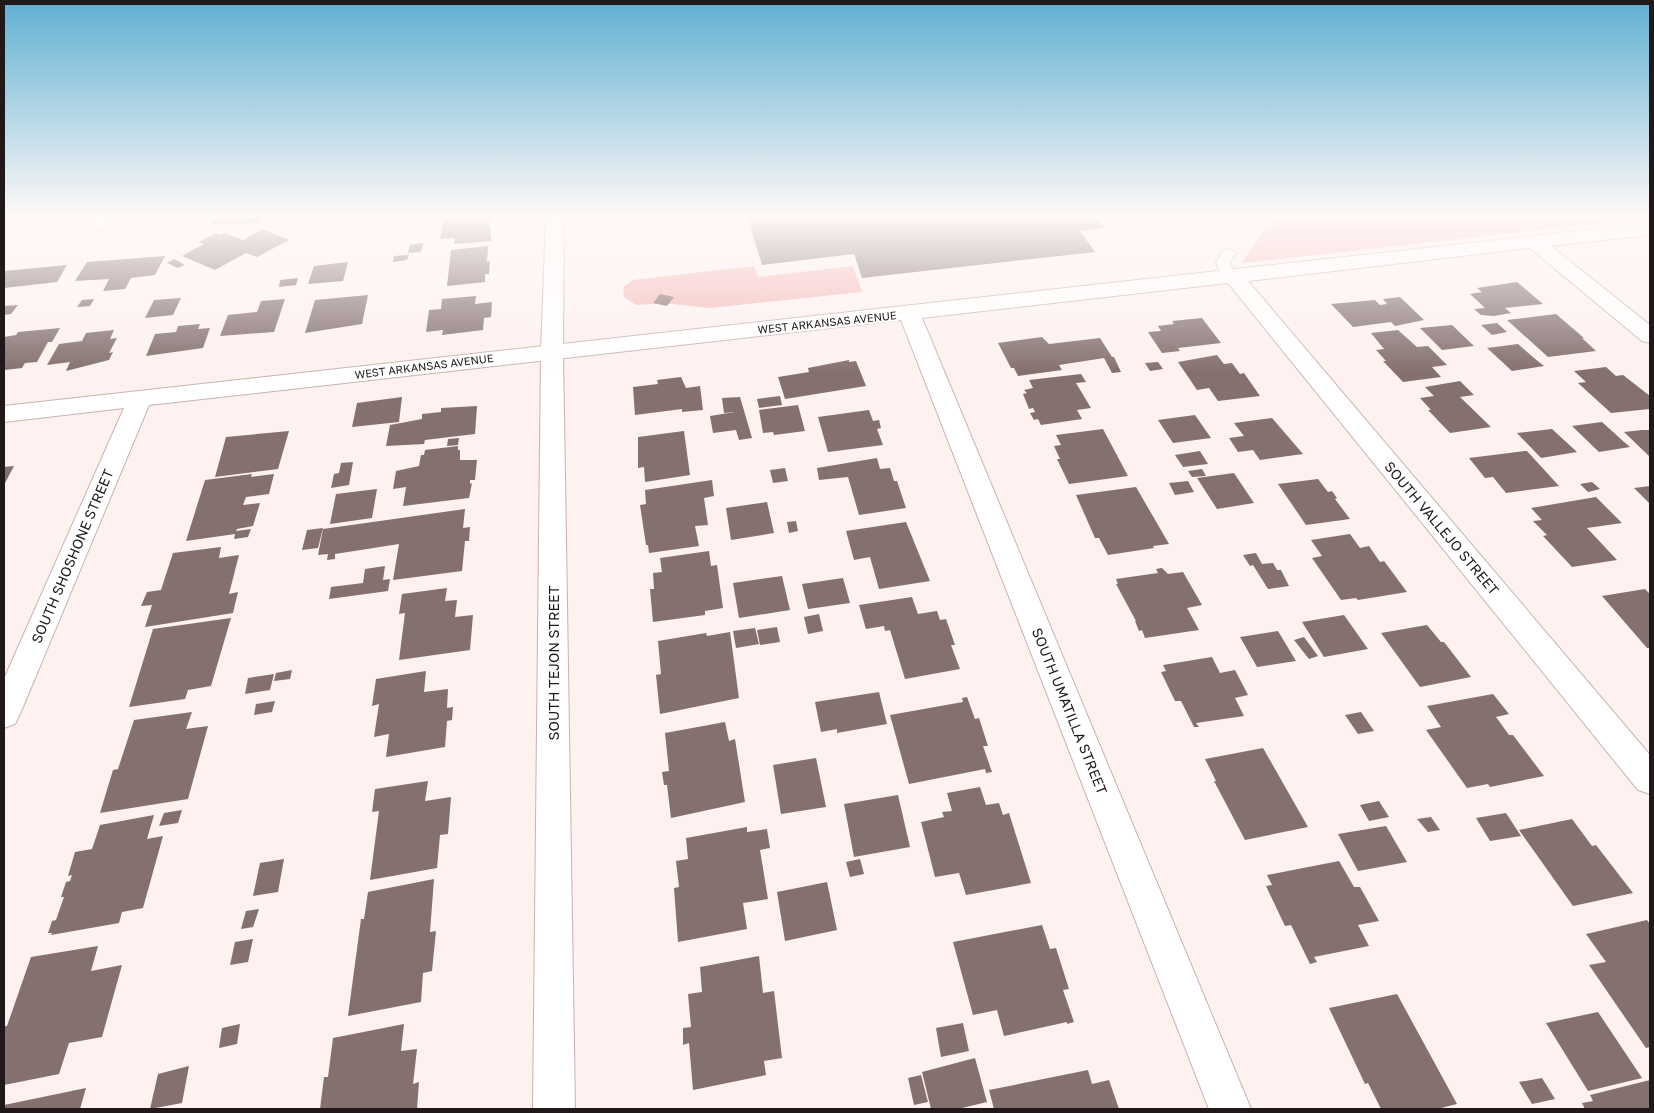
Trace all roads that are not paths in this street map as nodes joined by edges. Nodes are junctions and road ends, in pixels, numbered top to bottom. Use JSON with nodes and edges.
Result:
{"nodes":[{"id":1,"x":554,"y":268,"type":"edge"},
{"id":2,"x":1243,"y":268,"type":"edge"},
{"id":3,"x":1566,"y":268,"type":"edge"},
{"id":4,"x":1231,"y":269,"type":"junction"},
{"id":5,"x":910,"y":313,"type":"junction"},
{"id":6,"x":1650,"y":336,"type":"edge"},
{"id":7,"x":552,"y":351,"type":"junction"},
{"id":8,"x":140,"y":399,"type":"junction"},
{"id":9,"x":4,"y":414,"type":"edge"},
{"id":10,"x":4,"y":714,"type":"edge"},
{"id":11,"x":1650,"y":779,"type":"edge"},
{"id":12,"x":554,"y":1109,"type":"edge"},
{"id":13,"x":1230,"y":1109,"type":"edge"}],
"edges":[{"from":1,"to":7,"type":"street","name":"SOUTH TEJON STREET"},
{"from":2,"to":4,"type":"street","name":"WEST ARKANSAS AVENUE"},
{"from":3,"to":6,"type":"street"},
{"from":4,"to":5,"type":"street","name":"WEST ARKANSAS AVENUE"},
{"from":4,"to":11,"type":"street","name":"SOUTH VALLEJO STREET"},
{"from":5,"to":7,"type":"street","name":"WEST ARKANSAS AVENUE"},
{"from":5,"to":13,"type":"street","name":"SOUTH UMATILLA STREET"},
{"from":7,"to":8,"type":"street","name":"WEST ARKANSAS AVENUE"},
{"from":7,"to":12,"type":"street","name":"SOUTH TEJON STREET"},
{"from":8,"to":9,"type":"street","name":"WEST ARKANSAS AVENUE"},
{"from":8,"to":10,"type":"street","name":"SOUTH SHOSHONE STREET"}]}
